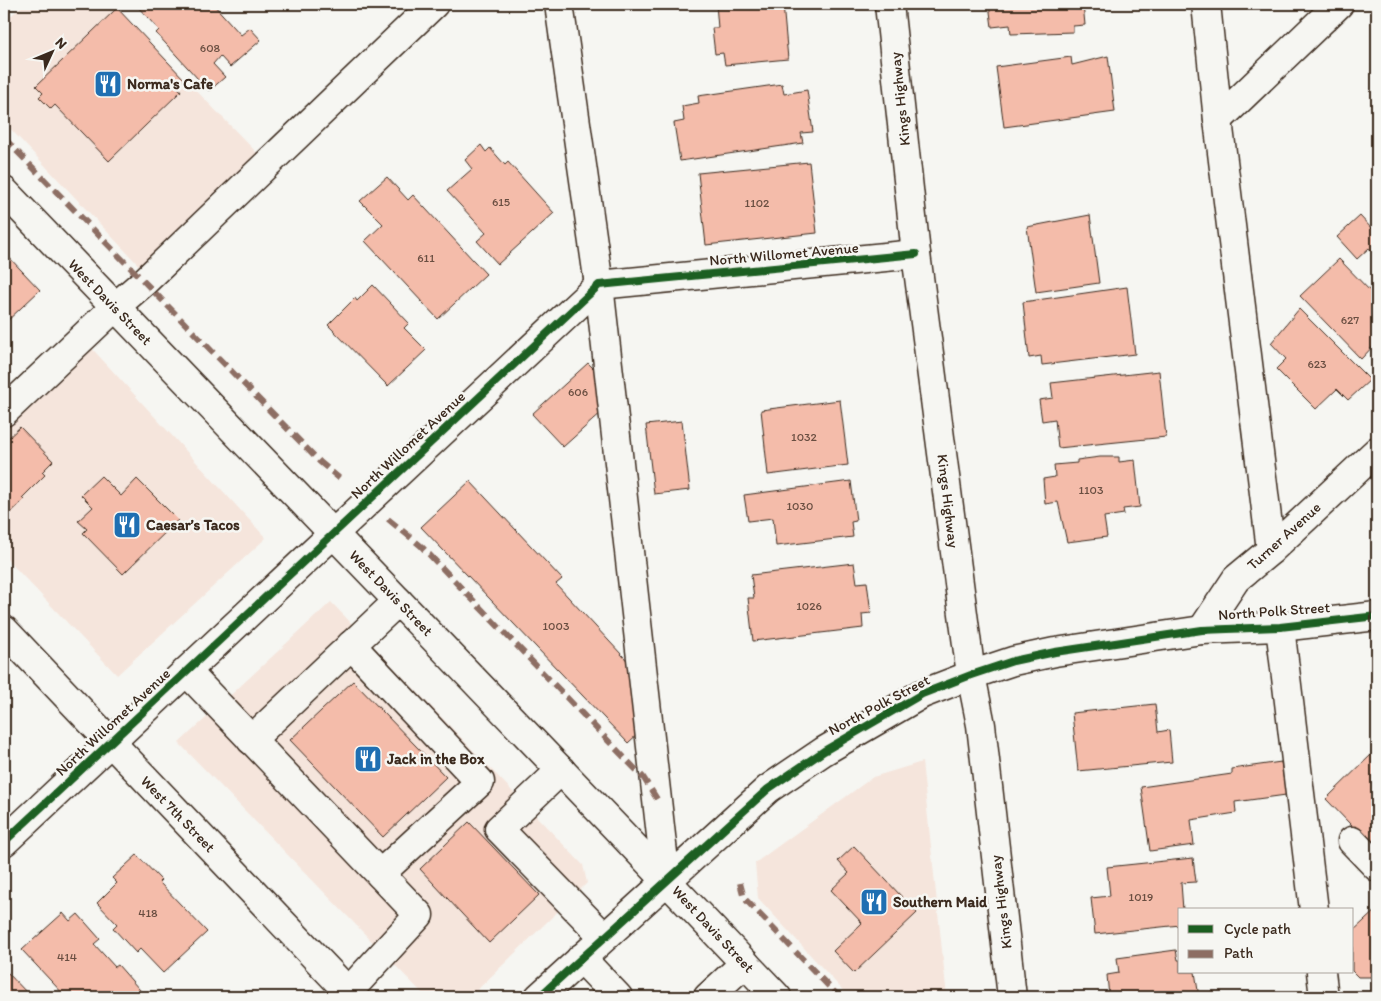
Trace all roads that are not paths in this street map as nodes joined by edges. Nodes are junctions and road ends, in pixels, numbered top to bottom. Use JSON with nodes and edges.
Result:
{"nodes":[{"id":1,"x":434,"y":4,"type":"edge"},
{"id":2,"x":559,"y":4,"type":"edge"},
{"id":3,"x":889,"y":4,"type":"edge"},
{"id":4,"x":1206,"y":4,"type":"edge"},
{"id":5,"x":1339,"y":4,"type":"edge"},
{"id":6,"x":1218,"y":120,"type":"junction"},
{"id":7,"x":4,"y":191,"type":"edge"},
{"id":8,"x":916,"y":254,"type":"junction"},
{"id":9,"x":600,"y":285,"type":"junction"},
{"id":10,"x":115,"y":307,"type":"junction"},
{"id":11,"x":4,"y":412,"type":"edge"},
{"id":12,"x":1377,"y":451,"type":"edge"},
{"id":13,"x":334,"y":534,"type":"junction"},
{"id":14,"x":1271,"y":550,"type":"junction"},
{"id":15,"x":398,"y":601,"type":"junction"},
{"id":16,"x":1377,"y":616,"type":"edge"},
{"id":17,"x":1280,"y":627,"type":"junction"},
{"id":18,"x":4,"y":630,"type":"edge"},
{"id":19,"x":1202,"y":630,"type":"junction"},
{"id":20,"x":351,"y":645,"type":"junction"},
{"id":21,"x":187,"y":672,"type":"junction"},
{"id":22,"x":971,"y":675,"type":"junction"},
{"id":23,"x":251,"y":740,"type":"junction"},
{"id":24,"x":110,"y":743,"type":"junction"},
{"id":25,"x":561,"y":770,"type":"junction"},
{"id":26,"x":1352,"y":841,"type":"dead end"},
{"id":27,"x":4,"y":842,"type":"edge"},
{"id":28,"x":1377,"y":867,"type":"edge"},
{"id":29,"x":380,"y":874,"type":"junction"},
{"id":30,"x":666,"y":880,"type":"junction"},
{"id":31,"x":1314,"y":908,"type":"edge"},
{"id":32,"x":604,"y":936,"type":"junction"},
{"id":33,"x":581,"y":958,"type":"junction"},
{"id":34,"x":745,"y":963,"type":"junction"},
{"id":35,"x":1321,"y":974,"type":"edge"},
{"id":36,"x":351,"y":995,"type":"edge"},
{"id":37,"x":539,"y":997,"type":"edge"},
{"id":38,"x":618,"y":997,"type":"edge"},
{"id":39,"x":708,"y":997,"type":"edge"},
{"id":40,"x":777,"y":997,"type":"edge"},
{"id":41,"x":1012,"y":997,"type":"edge"},
{"id":42,"x":1324,"y":997,"type":"edge"}],
"edges":[{"from":1,"to":10,"type":"street"},
{"from":2,"to":9,"type":"street"},
{"from":3,"to":8,"type":"street","name":"Kings Highway"},
{"from":4,"to":6,"type":"street"},
{"from":5,"to":6,"type":"street"},
{"from":6,"to":14,"type":"street"},
{"from":7,"to":10,"type":"street","name":"West Davis Street"},
{"from":8,"to":9,"type":"street","name":"North Willomet Avenue"},
{"from":8,"to":22,"type":"street","name":"Kings Highway"},
{"from":9,"to":13,"type":"street","name":"North Willomet Avenue"},
{"from":9,"to":30,"type":"street"},
{"from":10,"to":11,"type":"street"},
{"from":10,"to":13,"type":"street","name":"West Davis Street"},
{"from":12,"to":14,"type":"street","name":"Turner Avenue"},
{"from":13,"to":15,"type":"street","name":"West Davis Street"},
{"from":13,"to":21,"type":"street","name":"North Willomet Avenue"},
{"from":14,"to":19,"type":"street","name":"Turner Avenue"},
{"from":15,"to":20,"type":"street"},
{"from":15,"to":25,"type":"street","name":"West Davis Street"},
{"from":16,"to":17,"type":"street","name":"North Polk Street"},
{"from":17,"to":19,"type":"street","name":"North Polk Street"},
{"from":17,"to":31,"type":"street"},
{"from":18,"to":24,"type":"street","name":"West 7th Street"},
{"from":19,"to":22,"type":"street","name":"North Polk Street"},
{"from":20,"to":23,"type":"street"},
{"from":20,"to":29,"type":"street"},
{"from":21,"to":23,"type":"street"},
{"from":21,"to":24,"type":"street","name":"North Willomet Avenue"},
{"from":22,"to":30,"type":"street","name":"North Polk Street"},
{"from":22,"to":41,"type":"street","name":"Kings Highway"},
{"from":23,"to":29,"type":"street"},
{"from":24,"to":27,"type":"street","name":"North Willomet Avenue"},
{"from":24,"to":36,"type":"street","name":"West 7th Street"},
{"from":25,"to":30,"type":"street","name":"West Davis Street"},
{"from":25,"to":32,"type":"street"},
{"from":26,"to":28,"type":"street"},
{"from":29,"to":36,"type":"street"},
{"from":30,"to":32,"type":"street","name":"North Polk Street"},
{"from":30,"to":34,"type":"street","name":"West Davis Street"},
{"from":32,"to":33,"type":"street","name":"North Polk Street"},
{"from":33,"to":37,"type":"street","name":"North Polk Street"},
{"from":33,"to":38,"type":"street"},
{"from":34,"to":39,"type":"street"},
{"from":34,"to":40,"type":"street","name":"West Davis Street"},
{"from":35,"to":42,"type":"street"}]}
